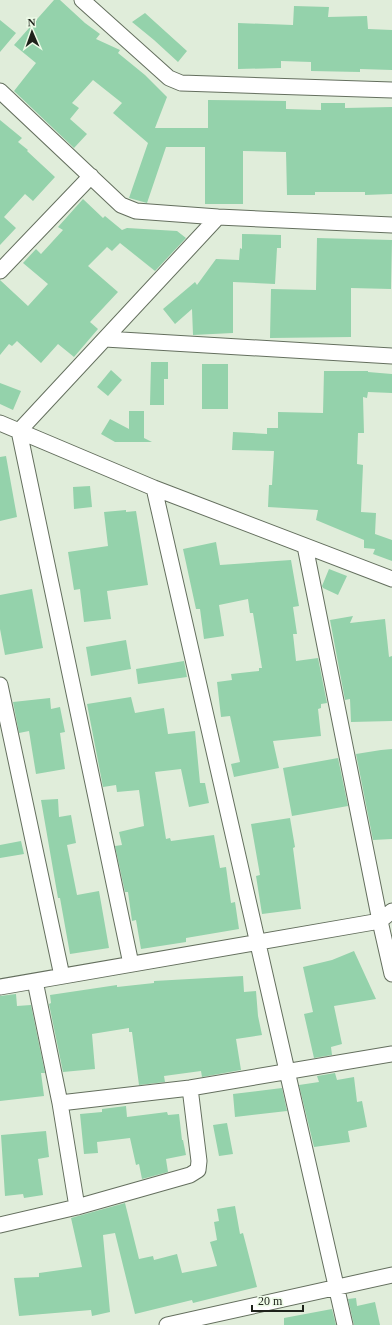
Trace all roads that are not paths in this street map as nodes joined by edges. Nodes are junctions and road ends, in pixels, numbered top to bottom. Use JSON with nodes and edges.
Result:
{"nodes":[{"id":1,"x":82,"y":0,"type":"edge"},
{"id":2,"x":392,"y":90,"type":"edge"},
{"id":3,"x":0,"y":91,"type":"edge"},
{"id":4,"x":91,"y":176,"type":"junction"},
{"id":5,"x":218,"y":217,"type":"junction"},
{"id":6,"x":392,"y":225,"type":"edge"},
{"id":7,"x":0,"y":271,"type":"edge"},
{"id":8,"x":104,"y":339,"type":"junction"},
{"id":9,"x":392,"y":356,"type":"edge"},
{"id":10,"x":0,"y":423,"type":"edge"},
{"id":11,"x":19,"y":431,"type":"junction"},
{"id":12,"x":154,"y":488,"type":"junction"},
{"id":13,"x":305,"y":546,"type":"junction"},
{"id":14,"x":392,"y":579,"type":"edge"},
{"id":15,"x":0,"y":685,"type":"edge"},
{"id":16,"x":392,"y":911,"type":"edge"},
{"id":17,"x":380,"y":921,"type":"junction"},
{"id":18,"x":258,"y":942,"type":"junction"},
{"id":19,"x":131,"y":964,"type":"junction"},
{"id":20,"x":392,"y":974,"type":"edge"},
{"id":21,"x":62,"y":976,"type":"junction"},
{"id":22,"x":35,"y":980,"type":"junction"},
{"id":23,"x":0,"y":987,"type":"edge"},
{"id":24,"x":392,"y":1054,"type":"edge"},
{"id":25,"x":287,"y":1071,"type":"junction"},
{"id":26,"x":190,"y":1088,"type":"junction"},
{"id":27,"x":60,"y":1103,"type":"junction"},
{"id":28,"x":77,"y":1207,"type":"junction"},
{"id":29,"x":0,"y":1225,"type":"edge"},
{"id":30,"x":392,"y":1275,"type":"edge"},
{"id":31,"x":336,"y":1287,"type":"junction"},
{"id":32,"x":167,"y":1325,"type":"edge"},
{"id":33,"x":345,"y":1325,"type":"edge"}],
"edges":[{"from":1,"to":2,"type":"street"},
{"from":3,"to":4,"type":"street"},
{"from":4,"to":5,"type":"street"},
{"from":4,"to":7,"type":"street"},
{"from":5,"to":6,"type":"street"},
{"from":5,"to":8,"type":"street"},
{"from":8,"to":9,"type":"street"},
{"from":8,"to":11,"type":"street"},
{"from":10,"to":11,"type":"street"},
{"from":11,"to":12,"type":"street"},
{"from":11,"to":19,"type":"street"},
{"from":12,"to":13,"type":"street"},
{"from":12,"to":18,"type":"street"},
{"from":13,"to":14,"type":"street"},
{"from":13,"to":17,"type":"street"},
{"from":15,"to":21,"type":"street"},
{"from":16,"to":17,"type":"street"},
{"from":17,"to":18,"type":"street"},
{"from":17,"to":20,"type":"street"},
{"from":18,"to":19,"type":"street"},
{"from":18,"to":25,"type":"street"},
{"from":19,"to":21,"type":"street"},
{"from":21,"to":22,"type":"street"},
{"from":22,"to":23,"type":"street"},
{"from":22,"to":27,"type":"street"},
{"from":24,"to":25,"type":"street"},
{"from":25,"to":26,"type":"street"},
{"from":25,"to":31,"type":"street"},
{"from":26,"to":27,"type":"street"},
{"from":26,"to":28,"type":"street"},
{"from":27,"to":28,"type":"street"},
{"from":28,"to":29,"type":"street"},
{"from":30,"to":31,"type":"street"},
{"from":31,"to":32,"type":"street"},
{"from":31,"to":33,"type":"street"}]}
